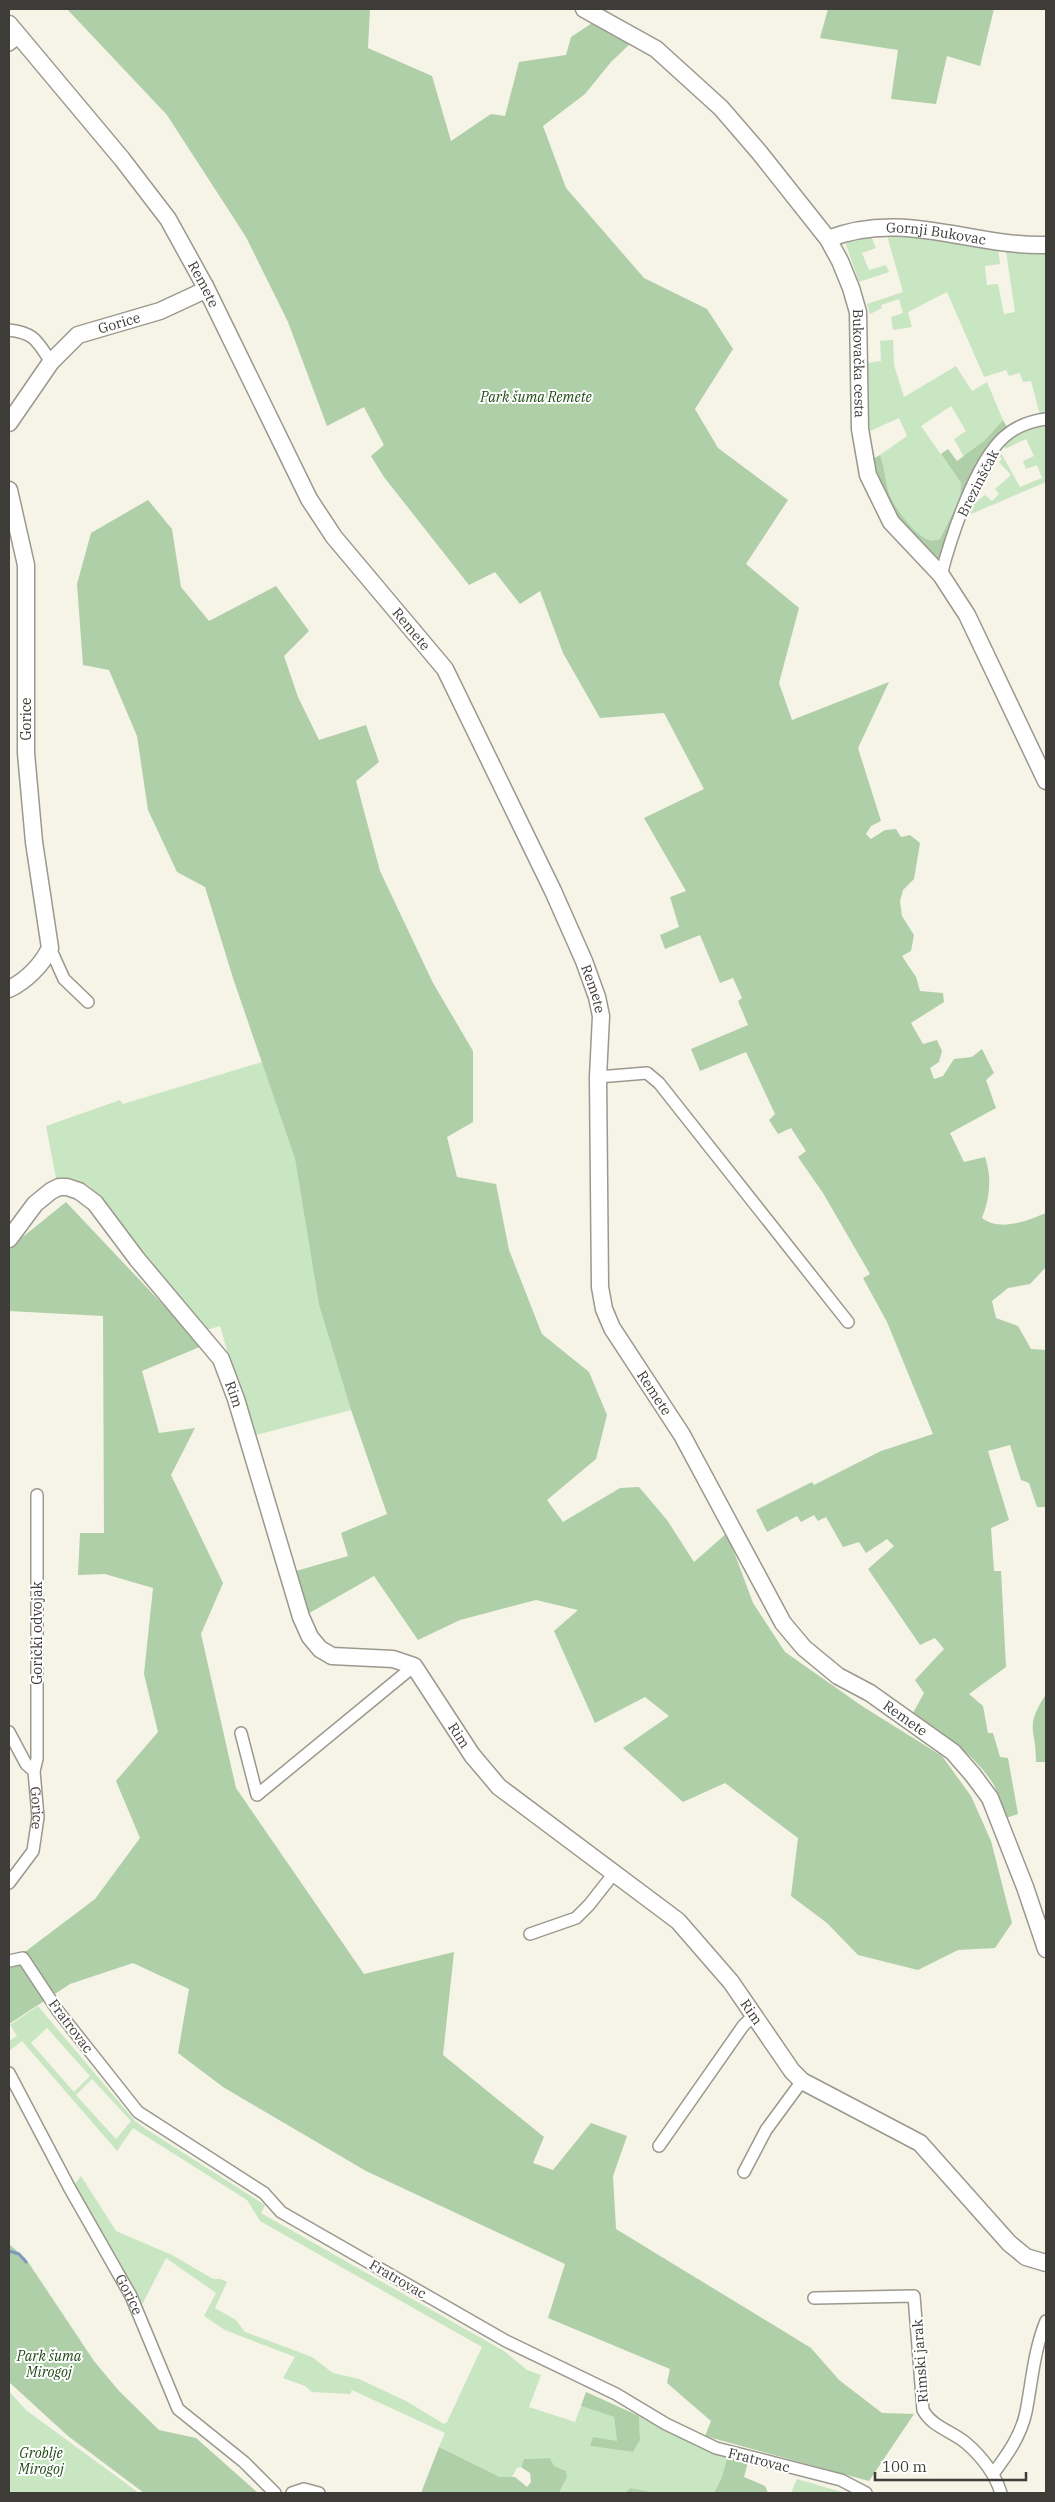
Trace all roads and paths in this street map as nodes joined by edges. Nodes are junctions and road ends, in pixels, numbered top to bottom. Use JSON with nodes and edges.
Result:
{"nodes":[{"id":1,"x":584,"y":9,"type":"edge"},
{"id":2,"x":9,"y":24,"type":"edge"},
{"id":3,"x":15,"y":41,"type":"edge"},
{"id":4,"x":828,"y":239,"type":"junction"},
{"id":5,"x":1046,"y":245,"type":"edge"},
{"id":6,"x":205,"y":286,"type":"junction"},
{"id":7,"x":9,"y":330,"type":"edge"},
{"id":8,"x":50,"y":362,"type":"junction"},
{"id":9,"x":1046,"y":419,"type":"edge"},
{"id":10,"x":9,"y":424,"type":"edge"},
{"id":11,"x":9,"y":490,"type":"edge"},
{"id":12,"x":941,"y":575,"type":"junction"},
{"id":13,"x":1046,"y":781,"type":"edge"},
{"id":14,"x":50,"y":948,"type":"junction"},
{"id":15,"x":9,"y":989,"type":"edge"},
{"id":16,"x":88,"y":1002,"type":"dead end"},
{"id":17,"x":598,"y":1077,"type":"junction"},
{"id":18,"x":9,"y":1238,"type":"edge"},
{"id":19,"x":848,"y":1322,"type":"dead end"},
{"id":20,"x":37,"y":1495,"type":"dead end"},
{"id":21,"x":414,"y":1666,"type":"junction"},
{"id":22,"x":9,"y":1732,"type":"edge"},
{"id":23,"x":241,"y":1733,"type":"dead end"},
{"id":24,"x":34,"y":1771,"type":"junction"},
{"id":25,"x":615,"y":1872,"type":"junction"},
{"id":26,"x":9,"y":1883,"type":"edge"},
{"id":27,"x":530,"y":1934,"type":"dead end"},
{"id":28,"x":1046,"y":1949,"type":"edge"},
{"id":29,"x":9,"y":1961,"type":"edge"},
{"id":30,"x":753,"y":2016,"type":"junction"},
{"id":31,"x":9,"y":2073,"type":"edge"},
{"id":32,"x":802,"y":2081,"type":"junction"},
{"id":33,"x":659,"y":2146,"type":"dead end"},
{"id":34,"x":744,"y":2172,"type":"dead end"},
{"id":35,"x":1046,"y":2263,"type":"edge"},
{"id":36,"x":814,"y":2298,"type":"dead end"},
{"id":37,"x":1046,"y":2321,"type":"edge"},
{"id":38,"x":994,"y":2474,"type":"junction"},
{"id":39,"x":275,"y":2493,"type":"edge"},
{"id":40,"x":292,"y":2493,"type":"edge"},
{"id":41,"x":318,"y":2493,"type":"edge"},
{"id":42,"x":866,"y":2493,"type":"edge"},
{"id":43,"x":1001,"y":2493,"type":"edge"}],
"edges":[{"from":1,"to":4,"type":"street","name":"Bukovačka cesta"},
{"from":2,"to":3,"type":"street","name":"Remete"},
{"from":3,"to":6,"type":"street","name":"Remete"},
{"from":4,"to":5,"type":"street","name":"Gornji Bukovac"},
{"from":4,"to":12,"type":"street","name":"Bukovačka cesta"},
{"from":6,"to":8,"type":"street","name":"Gorice"},
{"from":6,"to":17,"type":"street","name":"Remete"},
{"from":7,"to":8,"type":"street"},
{"from":8,"to":10,"type":"street","name":"Gorice"},
{"from":9,"to":12,"type":"street","name":"Brezinščak"},
{"from":11,"to":14,"type":"street","name":"Gorice"},
{"from":12,"to":13,"type":"street","name":"Bukovačka cesta"},
{"from":14,"to":15,"type":"street"},
{"from":14,"to":16,"type":"street","name":"Gorice"},
{"from":17,"to":19,"type":"street"},
{"from":17,"to":28,"type":"street","name":"Remete"},
{"from":18,"to":21,"type":"street","name":"Rim"},
{"from":20,"to":24,"type":"street","name":"Gorički odvojak"},
{"from":21,"to":23,"type":"street"},
{"from":21,"to":25,"type":"street","name":"Rim"},
{"from":22,"to":24,"type":"street","name":"Gorice"},
{"from":24,"to":26,"type":"street","name":"Gorice"},
{"from":25,"to":27,"type":"street"},
{"from":25,"to":30,"type":"street","name":"Rim"},
{"from":29,"to":42,"type":"street","name":"Fratrovac"},
{"from":30,"to":32,"type":"street","name":"Rim"},
{"from":30,"to":33,"type":"street"},
{"from":31,"to":39,"type":"street","name":"Gorice"},
{"from":32,"to":34,"type":"street"},
{"from":32,"to":35,"type":"street","name":"Rim"},
{"from":36,"to":38,"type":"street","name":"Rimski jarak"},
{"from":37,"to":38,"type":"street"},
{"from":38,"to":43,"type":"street","name":"Rimski jarak"},
{"from":40,"to":41,"type":"street"}]}
